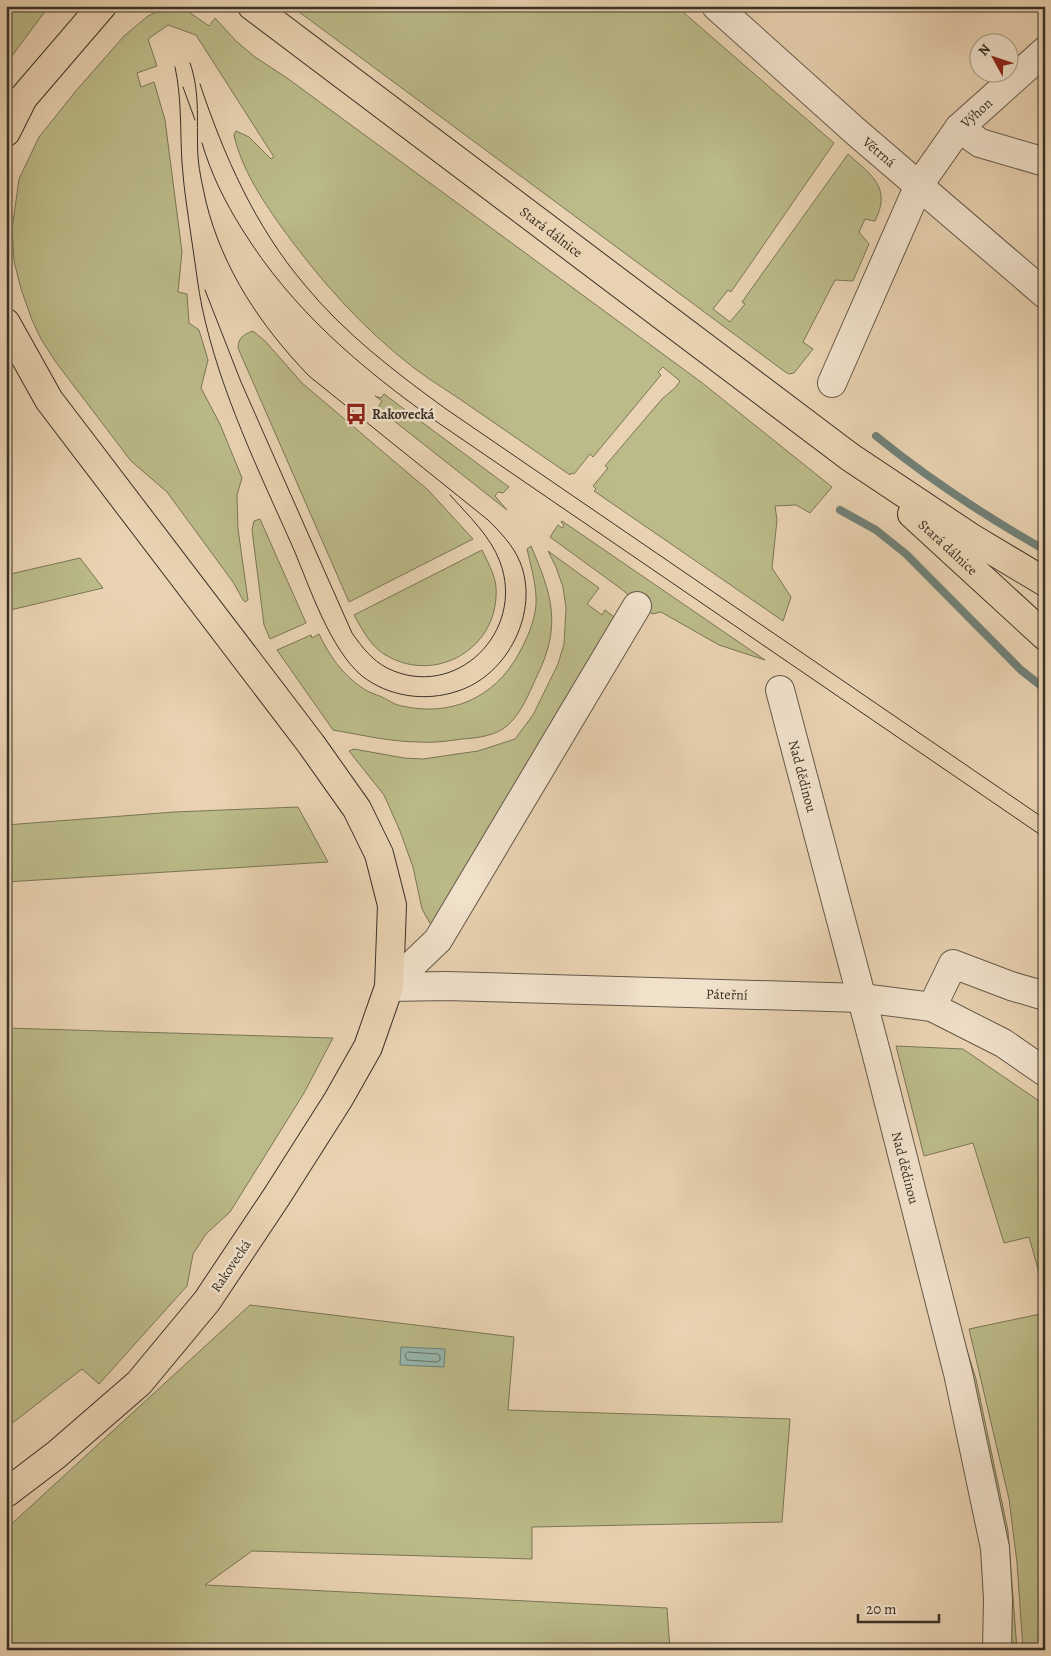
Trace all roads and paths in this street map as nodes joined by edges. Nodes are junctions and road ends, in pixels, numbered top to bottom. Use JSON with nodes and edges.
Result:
{"nodes":[{"id":1,"x":102,"y":6,"type":"edge"},
{"id":2,"x":252,"y":6,"type":"edge"},
{"id":3,"x":716,"y":6,"type":"edge"},
{"id":4,"x":1045,"y":51,"type":"edge"},
{"id":5,"x":959,"y":128,"type":"junction"},
{"id":6,"x":6,"y":132,"type":"edge"},
{"id":7,"x":1045,"y":162,"type":"edge"},
{"id":8,"x":919,"y":185,"type":"junction"},
{"id":9,"x":1045,"y":294,"type":"edge"},
{"id":10,"x":6,"y":323,"type":"edge"},
{"id":11,"x":832,"y":383,"type":"dead end"},
{"id":12,"x":850,"y":457,"type":"junction"},
{"id":13,"x":1045,"y":582,"type":"edge"},
{"id":14,"x":637,"y":606,"type":"dead end"},
{"id":15,"x":1045,"y":636,"type":"edge"},
{"id":16,"x":780,"y":690,"type":"dead end"},
{"id":17,"x":389,"y":988,"type":"junction"},
{"id":18,"x":1045,"y":996,"type":"edge"},
{"id":19,"x":862,"y":998,"type":"junction"},
{"id":20,"x":932,"y":1008,"type":"junction"},
{"id":21,"x":1045,"y":1072,"type":"edge"},
{"id":22,"x":6,"y":1493,"type":"edge"},
{"id":23,"x":997,"y":1650,"type":"edge"}],
"edges":[{"from":1,"to":6,"type":"main road"},
{"from":2,"to":12,"type":"main road","name":"Stará dálnice"},
{"from":3,"to":8,"type":"street","name":"Větrná"},
{"from":4,"to":5,"type":"street","name":"Výhon"},
{"from":5,"to":7,"type":"street"},
{"from":5,"to":8,"type":"street","name":"Výhon"},
{"from":8,"to":9,"type":"street","name":"Větrná"},
{"from":8,"to":11,"type":"street","name":"Výhon"},
{"from":10,"to":17,"type":"main road","name":"Rakovecká"},
{"from":12,"to":13,"type":"main road","name":"Stará dálnice"},
{"from":12,"to":15,"type":"main road","name":"Stará dálnice"},
{"from":14,"to":17,"type":"street"},
{"from":16,"to":19,"type":"street","name":"Nad dědinou"},
{"from":17,"to":19,"type":"street","name":"Páteřní"},
{"from":17,"to":22,"type":"main road","name":"Rakovecká"},
{"from":18,"to":20,"type":"street"},
{"from":19,"to":20,"type":"street","name":"Páteřní"},
{"from":19,"to":23,"type":"street","name":"Nad dědinou"},
{"from":20,"to":21,"type":"street","name":"Páteřní"}]}
